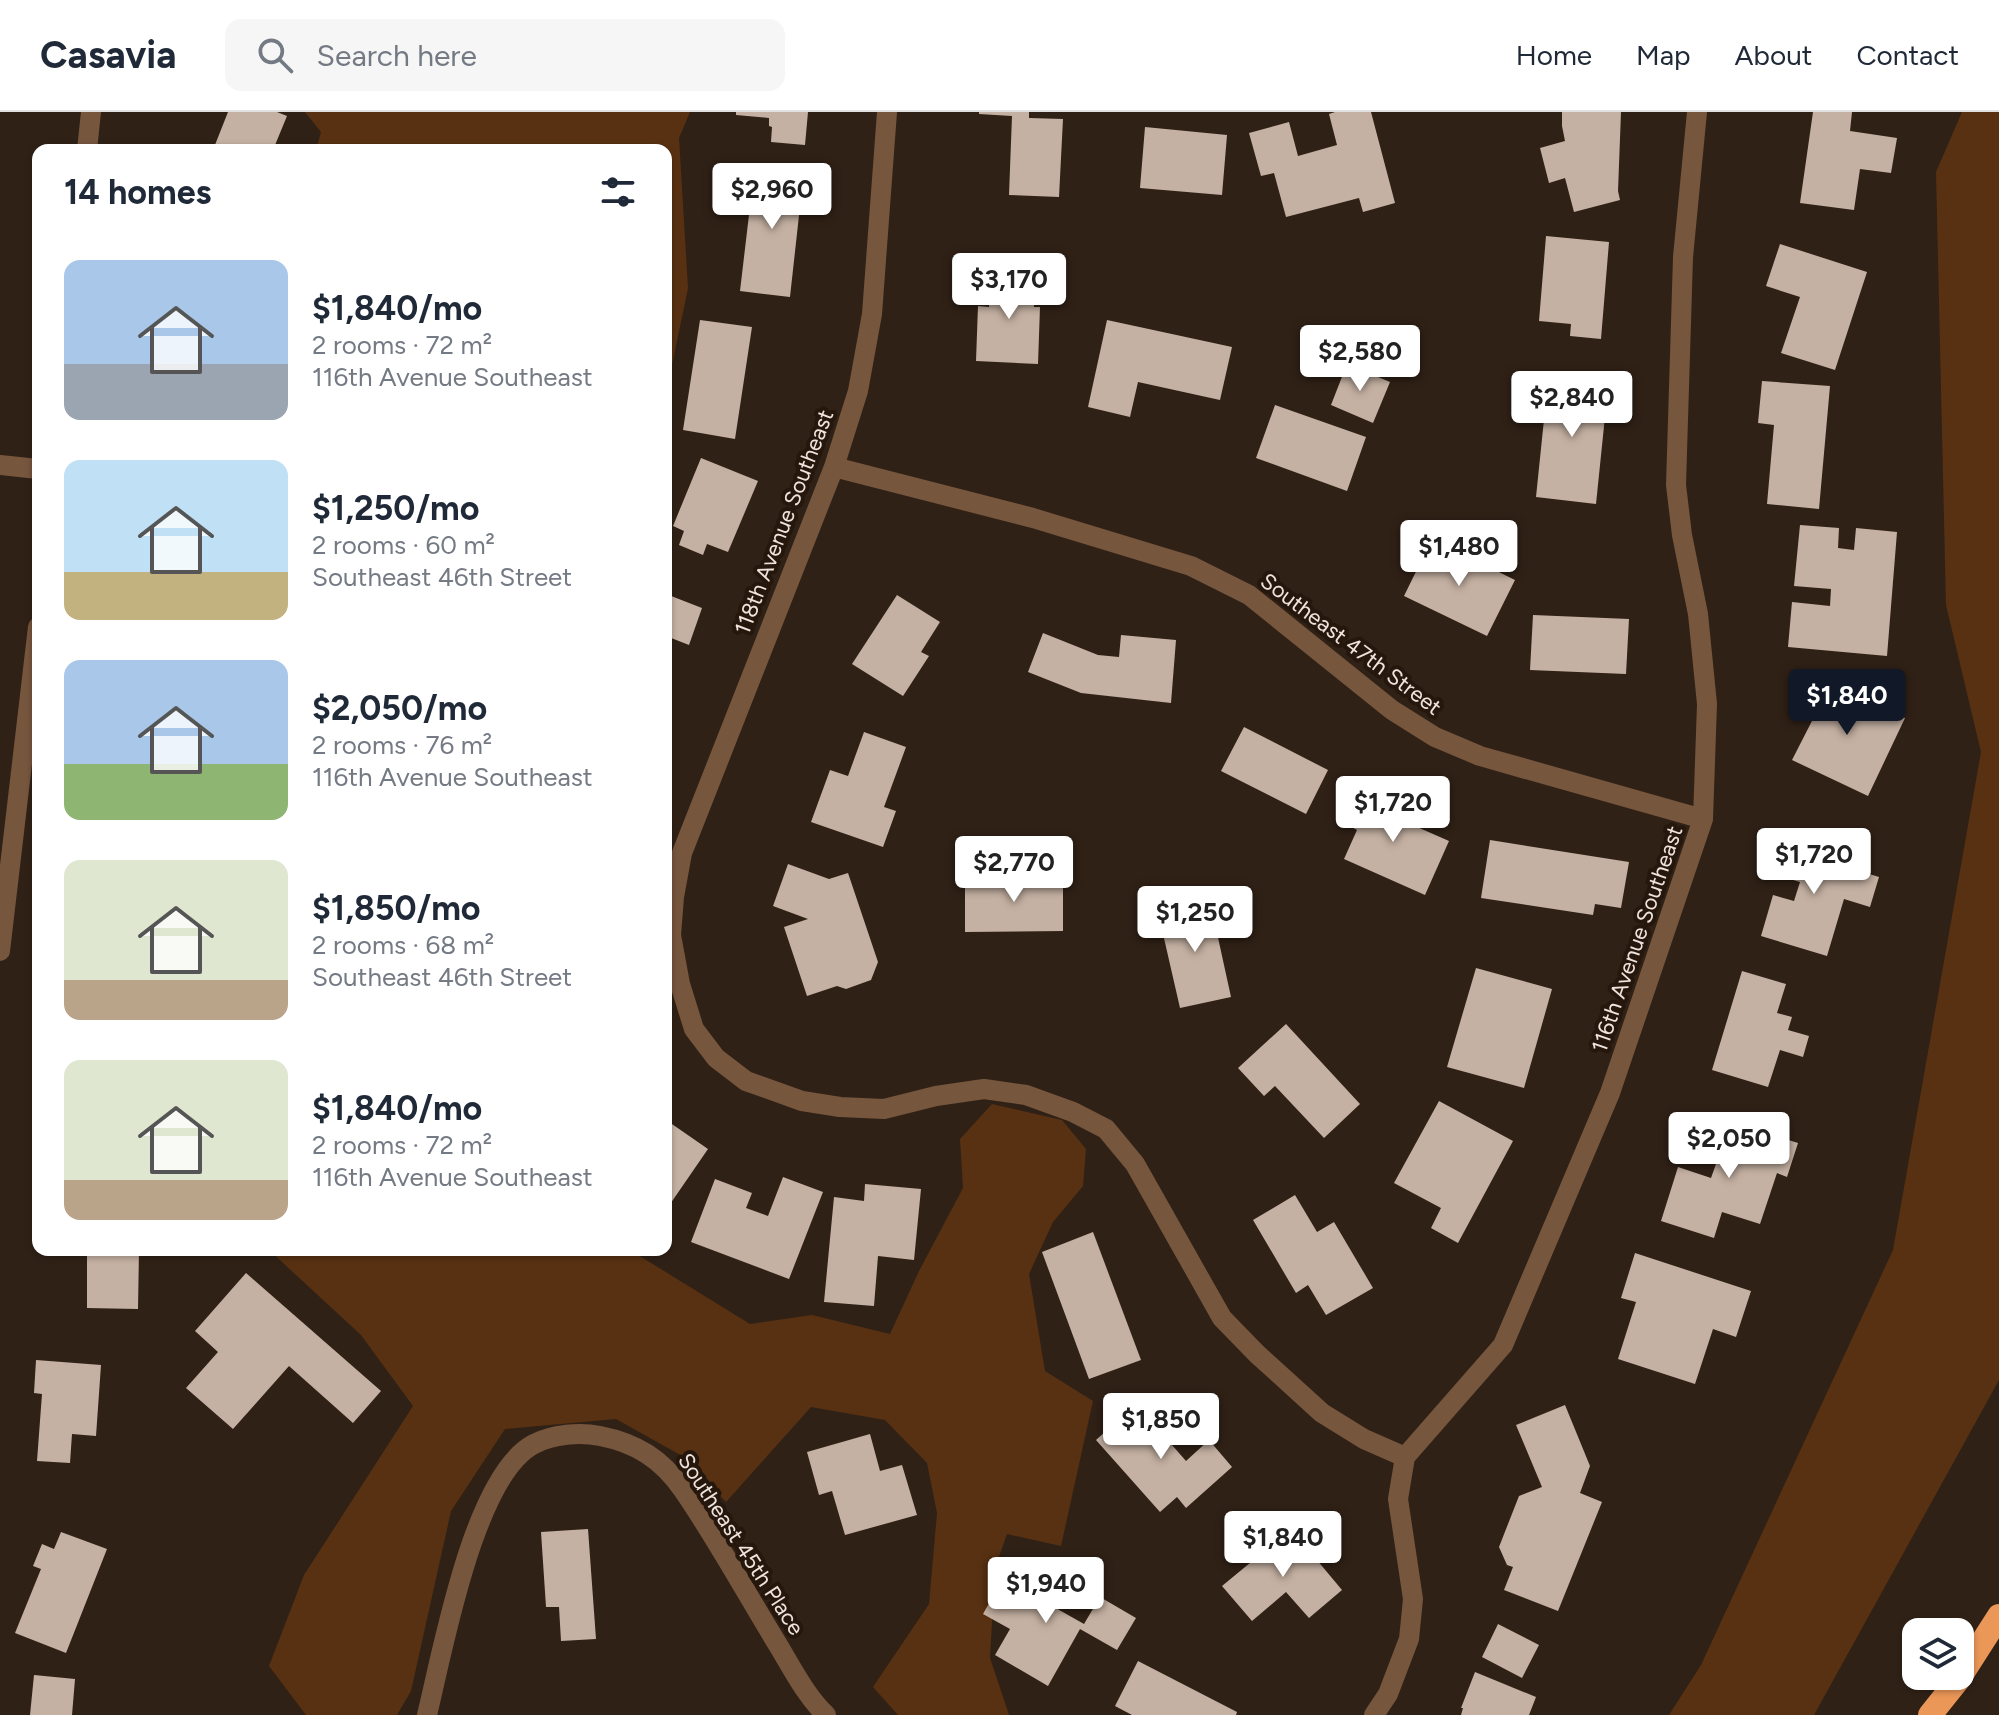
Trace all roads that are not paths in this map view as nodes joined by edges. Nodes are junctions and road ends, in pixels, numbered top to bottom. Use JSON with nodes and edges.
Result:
{"nodes":[{"id":1,"x":91,"y":112,"type":"edge"},
{"id":2,"x":887,"y":112,"type":"edge"},
{"id":3,"x":1697,"y":112,"type":"edge"},
{"id":4,"x":88,"y":144,"type":"edge"},
{"id":5,"x":0,"y":465,"type":"edge"},
{"id":6,"x":834,"y":467,"type":"junction"},
{"id":7,"x":32,"y":468,"type":"edge"},
{"id":8,"x":32,"y":678,"type":"edge"},
{"id":9,"x":1703,"y":819,"type":"junction"},
{"id":10,"x":672,"y":922,"type":"edge"},
{"id":11,"x":672,"y":940,"type":"edge"},
{"id":12,"x":0,"y":951,"type":"edge"},
{"id":13,"x":1405,"y":1457,"type":"junction"},
{"id":14,"x":1999,"y":1616,"type":"edge"},
{"id":15,"x":427,"y":1715,"type":"edge"},
{"id":16,"x":826,"y":1715,"type":"edge"},
{"id":17,"x":1374,"y":1715,"type":"edge"},
{"id":18,"x":1930,"y":1715,"type":"edge"}],
"edges":[{"from":1,"to":4,"type":"street"},
{"from":2,"to":6,"type":"street","name":"118th Avenue Southeast"},
{"from":3,"to":9,"type":"street","name":"116th Avenue Southeast"},
{"from":5,"to":7,"type":"street"},
{"from":6,"to":9,"type":"street","name":"Southeast 47th Street"},
{"from":6,"to":10,"type":"street","name":"118th Avenue Southeast"},
{"from":8,"to":12,"type":"street"},
{"from":9,"to":13,"type":"street","name":"116th Avenue Southeast"},
{"from":11,"to":13,"type":"street","name":"118th Avenue Southeast"},
{"from":13,"to":17,"type":"street"},
{"from":14,"to":18,"type":"highway"},
{"from":15,"to":16,"type":"street","name":"Southeast 45th Place"}]}
